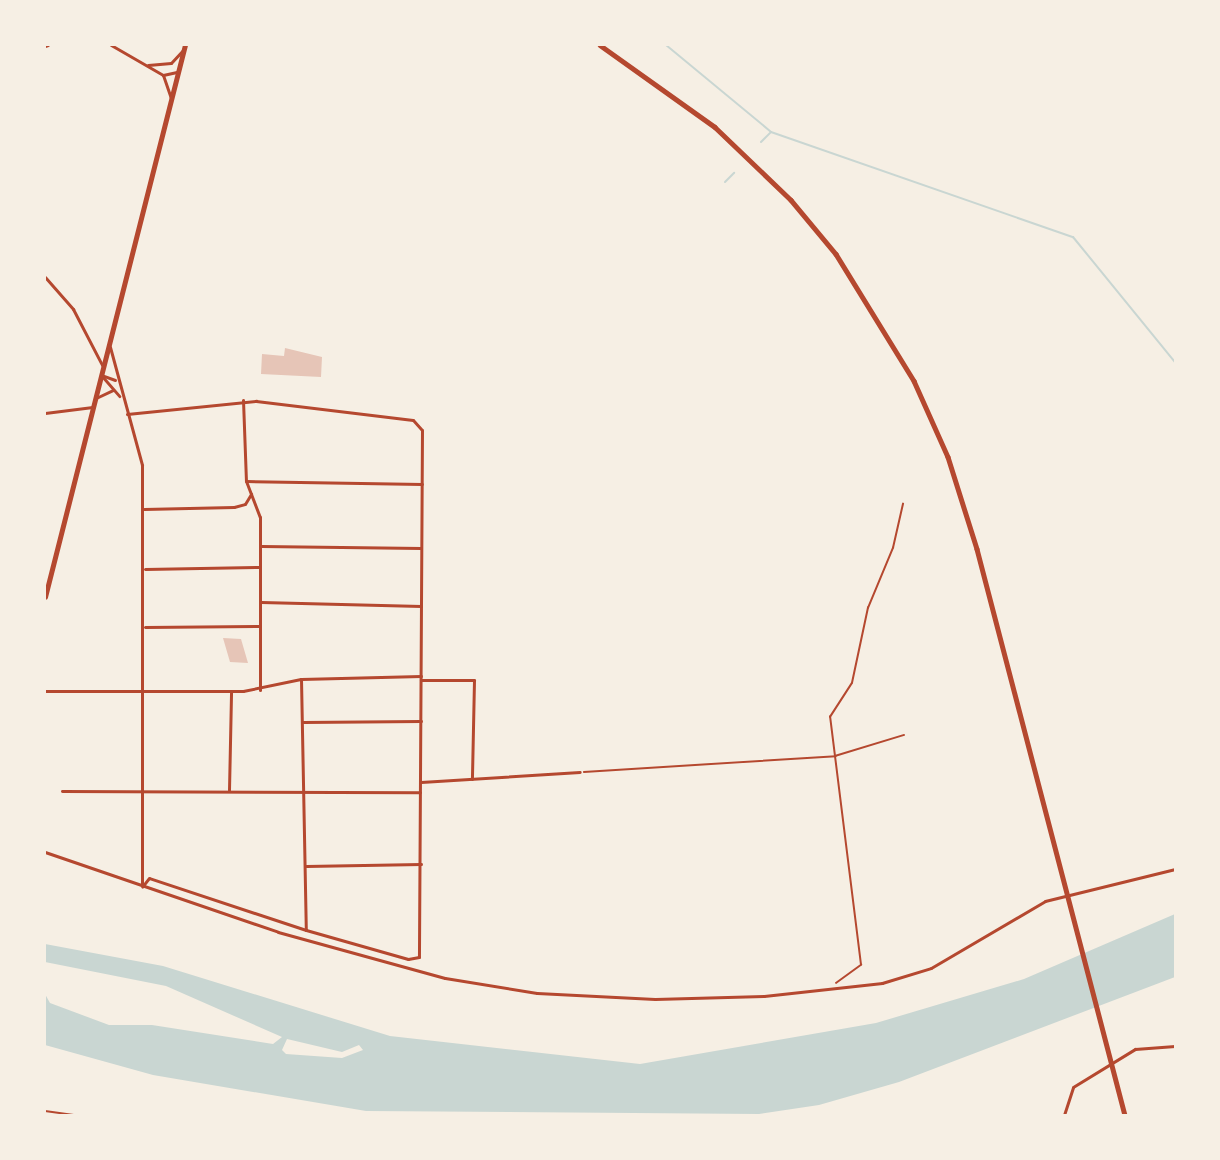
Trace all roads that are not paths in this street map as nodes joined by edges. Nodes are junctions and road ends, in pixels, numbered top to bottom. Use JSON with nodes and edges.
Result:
{"nodes":[{"id":1,"x":111,"y":45,"type":"edge"},
{"id":2,"x":119,"y":45,"type":"edge"},
{"id":3,"x":600,"y":45,"type":"edge"},
{"id":4,"x":185,"y":46,"type":"edge"},
{"id":5,"x":122,"y":52,"type":"junction"},
{"id":6,"x":171,"y":63,"type":"junction"},
{"id":7,"x":146,"y":65,"type":"junction"},
{"id":8,"x":178,"y":69,"type":"junction"},
{"id":9,"x":164,"y":75,"type":"junction"},
{"id":10,"x":171,"y":100,"type":"junction"},
{"id":11,"x":45,"y":277,"type":"edge"},
{"id":12,"x":110,"y":343,"type":"junction"},
{"id":13,"x":103,"y":367,"type":"junction"},
{"id":14,"x":101,"y":375,"type":"junction"},
{"id":15,"x":117,"y":384,"type":"junction"},
{"id":16,"x":115,"y":391,"type":"junction"},
{"id":17,"x":94,"y":400,"type":"junction"},
{"id":18,"x":243,"y":400,"type":"junction"},
{"id":19,"x":123,"y":403,"type":"junction"},
{"id":20,"x":93,"y":407,"type":"junction"},
{"id":21,"x":45,"y":413,"type":"edge"},
{"id":22,"x":127,"y":414,"type":"junction"},
{"id":23,"x":246,"y":481,"type":"junction"},
{"id":24,"x":422,"y":484,"type":"junction"},
{"id":25,"x":252,"y":494,"type":"junction"},
{"id":26,"x":144,"y":509,"type":"junction"},
{"id":27,"x":261,"y":546,"type":"junction"},
{"id":28,"x":422,"y":548,"type":"junction"},
{"id":29,"x":259,"y":567,"type":"junction"},
{"id":30,"x":145,"y":569,"type":"junction"},
{"id":31,"x":45,"y":597,"type":"edge"},
{"id":32,"x":260,"y":602,"type":"junction"},
{"id":33,"x":421,"y":606,"type":"junction"},
{"id":34,"x":260,"y":626,"type":"junction"},
{"id":35,"x":145,"y":627,"type":"junction"},
{"id":36,"x":421,"y":678,"type":"junction"},
{"id":37,"x":301,"y":679,"type":"junction"},
{"id":38,"x":260,"y":690,"type":"junction"},
{"id":39,"x":45,"y":691,"type":"edge"},
{"id":40,"x":231,"y":691,"type":"junction"},
{"id":41,"x":145,"y":693,"type":"junction"},
{"id":42,"x":303,"y":721,"type":"junction"},
{"id":43,"x":421,"y":721,"type":"junction"},
{"id":44,"x":580,"y":772,"type":"road end"},
{"id":45,"x":472,"y":779,"type":"junction"},
{"id":46,"x":420,"y":782,"type":"junction"},
{"id":47,"x":229,"y":790,"type":"junction"},
{"id":48,"x":304,"y":790,"type":"junction"},
{"id":49,"x":62,"y":791,"type":"dead end"},
{"id":50,"x":145,"y":791,"type":"junction"},
{"id":51,"x":420,"y":792,"type":"junction"},
{"id":52,"x":45,"y":852,"type":"edge"},
{"id":53,"x":421,"y":864,"type":"junction"},
{"id":54,"x":306,"y":866,"type":"junction"},
{"id":55,"x":1175,"y":869,"type":"edge"},
{"id":56,"x":142,"y":887,"type":"junction"},
{"id":57,"x":306,"y":930,"type":"junction"},
{"id":58,"x":1175,"y":1046,"type":"edge"},
{"id":59,"x":45,"y":1111,"type":"edge"},
{"id":60,"x":74,"y":1115,"type":"edge"},
{"id":61,"x":1064,"y":1115,"type":"edge"},
{"id":62,"x":1125,"y":1115,"type":"edge"}],
"edges":[{"from":1,"to":5,"type":"street"},
{"from":2,"to":5,"type":"street"},
{"from":3,"to":62,"type":"main road"},
{"from":4,"to":6,"type":"street"},
{"from":4,"to":8,"type":"main road"},
{"from":5,"to":7,"type":"street"},
{"from":6,"to":7,"type":"street"},
{"from":6,"to":8,"type":"street"},
{"from":7,"to":9,"type":"street"},
{"from":8,"to":9,"type":"street"},
{"from":8,"to":10,"type":"main road"},
{"from":9,"to":10,"type":"street"},
{"from":10,"to":12,"type":"main road"},
{"from":11,"to":13,"type":"street"},
{"from":12,"to":13,"type":"main road"},
{"from":12,"to":15,"type":"street"},
{"from":13,"to":14,"type":"main road"},
{"from":14,"to":15,"type":"street"},
{"from":14,"to":16,"type":"street"},
{"from":14,"to":17,"type":"main road"},
{"from":15,"to":19,"type":"street"},
{"from":16,"to":17,"type":"street"},
{"from":16,"to":19,"type":"street"},
{"from":17,"to":20,"type":"main road"},
{"from":18,"to":22,"type":"street"},
{"from":18,"to":23,"type":"street"},
{"from":18,"to":24,"type":"street"},
{"from":19,"to":22,"type":"street"},
{"from":20,"to":21,"type":"street"},
{"from":20,"to":31,"type":"main road"},
{"from":22,"to":26,"type":"street"},
{"from":23,"to":24,"type":"street"},
{"from":23,"to":25,"type":"street"},
{"from":24,"to":28,"type":"street"},
{"from":25,"to":26,"type":"street"},
{"from":25,"to":27,"type":"street"},
{"from":26,"to":30,"type":"street"},
{"from":27,"to":28,"type":"street"},
{"from":27,"to":29,"type":"street"},
{"from":28,"to":33,"type":"street"},
{"from":29,"to":30,"type":"street"},
{"from":29,"to":32,"type":"street"},
{"from":30,"to":35,"type":"street"},
{"from":32,"to":33,"type":"street"},
{"from":32,"to":34,"type":"street"},
{"from":33,"to":36,"type":"street"},
{"from":34,"to":35,"type":"street"},
{"from":34,"to":38,"type":"street"},
{"from":35,"to":41,"type":"street"},
{"from":36,"to":37,"type":"street"},
{"from":36,"to":43,"type":"street"},
{"from":36,"to":45,"type":"street"},
{"from":37,"to":38,"type":"street"},
{"from":37,"to":42,"type":"street"},
{"from":38,"to":40,"type":"street"},
{"from":39,"to":41,"type":"street"},
{"from":40,"to":41,"type":"street"},
{"from":40,"to":47,"type":"street"},
{"from":41,"to":50,"type":"street"},
{"from":42,"to":43,"type":"street"},
{"from":42,"to":48,"type":"street"},
{"from":43,"to":46,"type":"street"},
{"from":44,"to":45,"type":"street"},
{"from":45,"to":46,"type":"street"},
{"from":46,"to":51,"type":"street"},
{"from":47,"to":48,"type":"street"},
{"from":47,"to":50,"type":"street"},
{"from":48,"to":51,"type":"street"},
{"from":48,"to":54,"type":"street"},
{"from":49,"to":50,"type":"street"},
{"from":50,"to":56,"type":"street"},
{"from":51,"to":53,"type":"street"},
{"from":52,"to":56,"type":"street"},
{"from":53,"to":54,"type":"street"},
{"from":53,"to":57,"type":"street"},
{"from":54,"to":57,"type":"street"},
{"from":55,"to":56,"type":"street"},
{"from":56,"to":57,"type":"street"},
{"from":58,"to":61,"type":"street"},
{"from":59,"to":60,"type":"street"}]}
